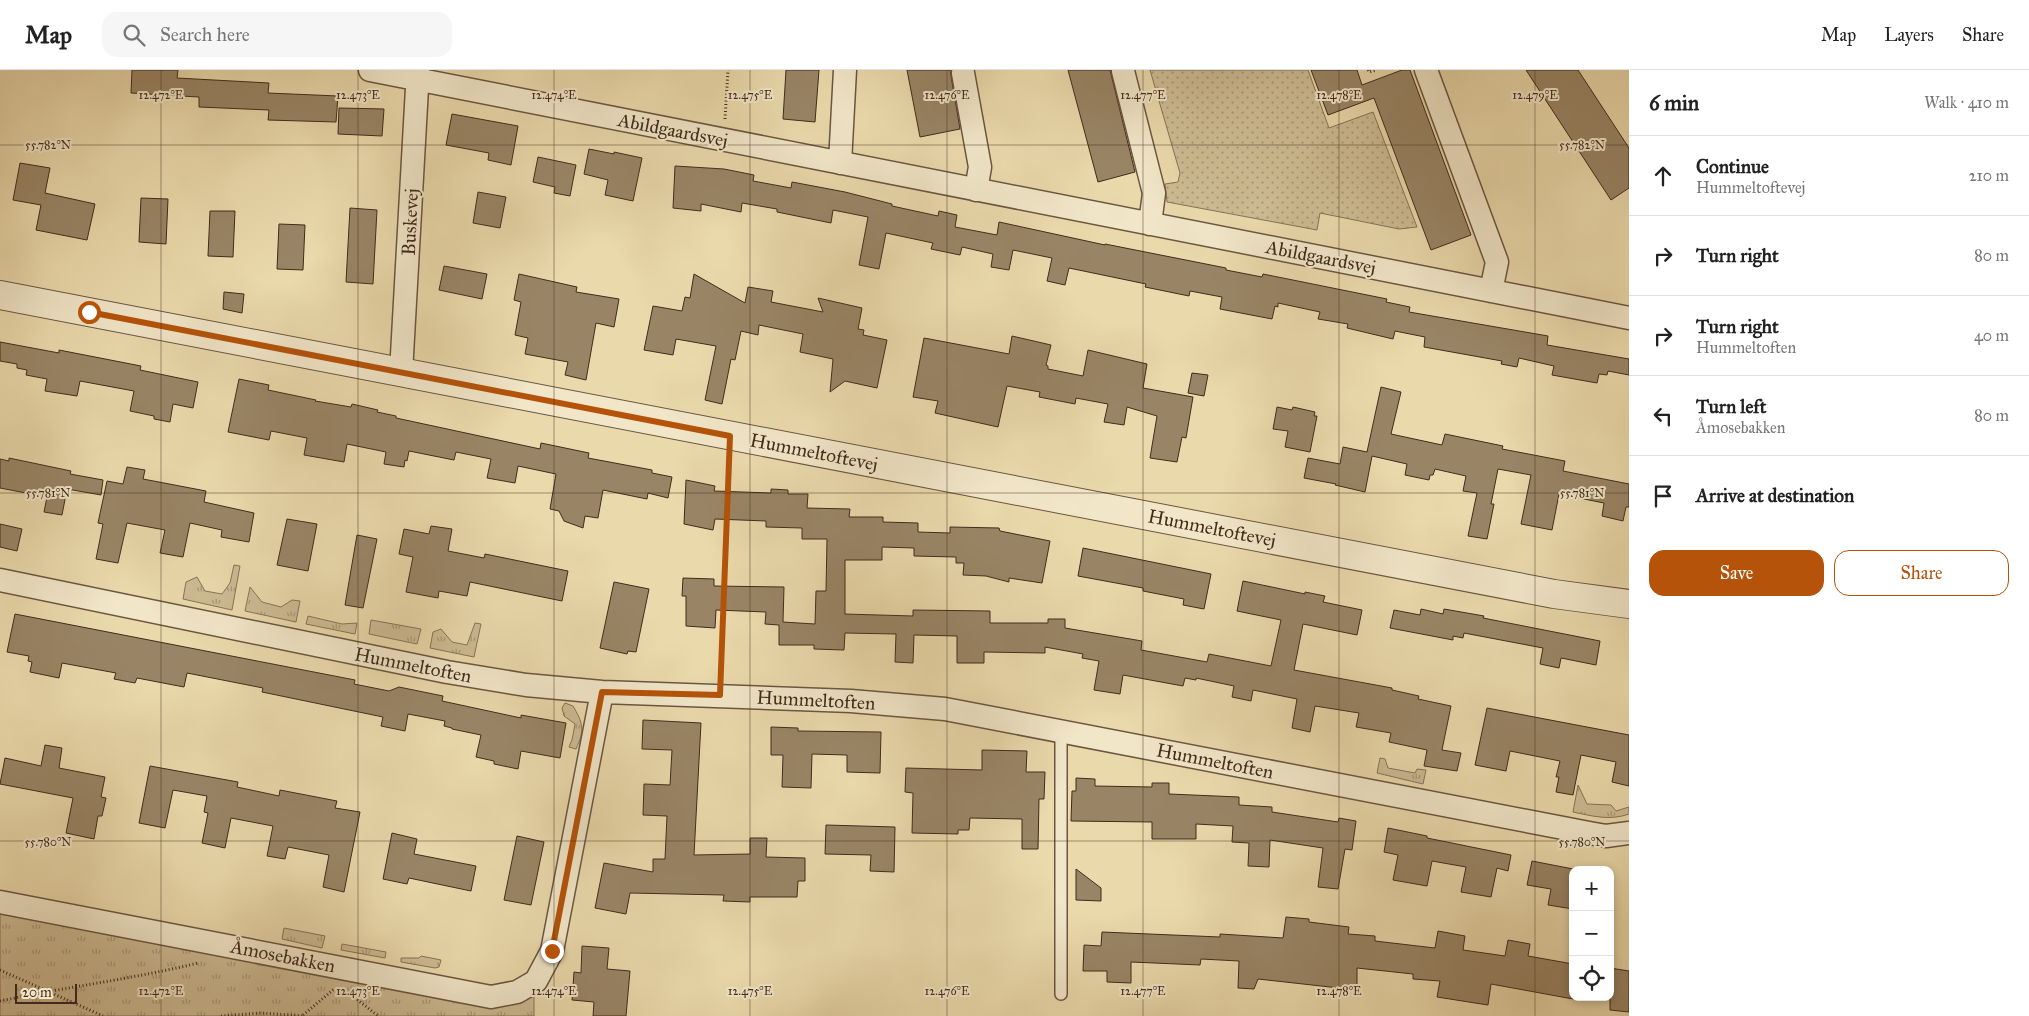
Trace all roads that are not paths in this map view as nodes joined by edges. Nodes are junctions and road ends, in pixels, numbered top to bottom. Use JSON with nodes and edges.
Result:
{"nodes":[{"id":1,"x":370,"y":70,"type":"edge"},
{"id":2,"x":846,"y":70,"type":"edge"},
{"id":3,"x":1426,"y":70,"type":"edge"},
{"id":4,"x":1123,"y":71,"type":"edge"},
{"id":5,"x":964,"y":73,"type":"dead end"},
{"id":6,"x":418,"y":75,"type":"edge"},
{"id":7,"x":840,"y":163,"type":"junction"},
{"id":8,"x":976,"y":190,"type":"junction"},
{"id":9,"x":1150,"y":224,"type":"junction"},
{"id":10,"x":1492,"y":291,"type":"junction"},
{"id":11,"x":0,"y":295,"type":"edge"},
{"id":12,"x":1629,"y":318,"type":"edge"},
{"id":13,"x":401,"y":373,"type":"junction"},
{"id":14,"x":0,"y":580,"type":"edge"},
{"id":15,"x":1629,"y":604,"type":"edge"},
{"id":16,"x":602,"y":692,"type":"junction"},
{"id":17,"x":1061,"y":732,"type":"junction"},
{"id":18,"x":1629,"y":833,"type":"edge"},
{"id":19,"x":0,"y":902,"type":"edge"},
{"id":20,"x":1061,"y":994,"type":"dead end"}],
"edges":[{"from":1,"to":6,"type":"street","name":"Abildgaardsvej"},
{"from":2,"to":7,"type":"street"},
{"from":3,"to":10,"type":"street"},
{"from":4,"to":9,"type":"street"},
{"from":5,"to":8,"type":"street"},
{"from":6,"to":7,"type":"street","name":"Abildgaardsvej"},
{"from":6,"to":13,"type":"street","name":"Buskevej"},
{"from":7,"to":8,"type":"street","name":"Abildgaardsvej"},
{"from":8,"to":9,"type":"street","name":"Abildgaardsvej"},
{"from":9,"to":10,"type":"street","name":"Abildgaardsvej"},
{"from":10,"to":12,"type":"street","name":"Abildgaardsvej"},
{"from":11,"to":13,"type":"street","name":"Hummeltoftevej"},
{"from":13,"to":15,"type":"street","name":"Hummeltoftevej"},
{"from":14,"to":16,"type":"street","name":"Hummeltoften"},
{"from":16,"to":17,"type":"street","name":"Hummeltoften"},
{"from":16,"to":19,"type":"street","name":"Åmosebakken"},
{"from":17,"to":18,"type":"street","name":"Hummeltoften"},
{"from":17,"to":20,"type":"lane"}]}
